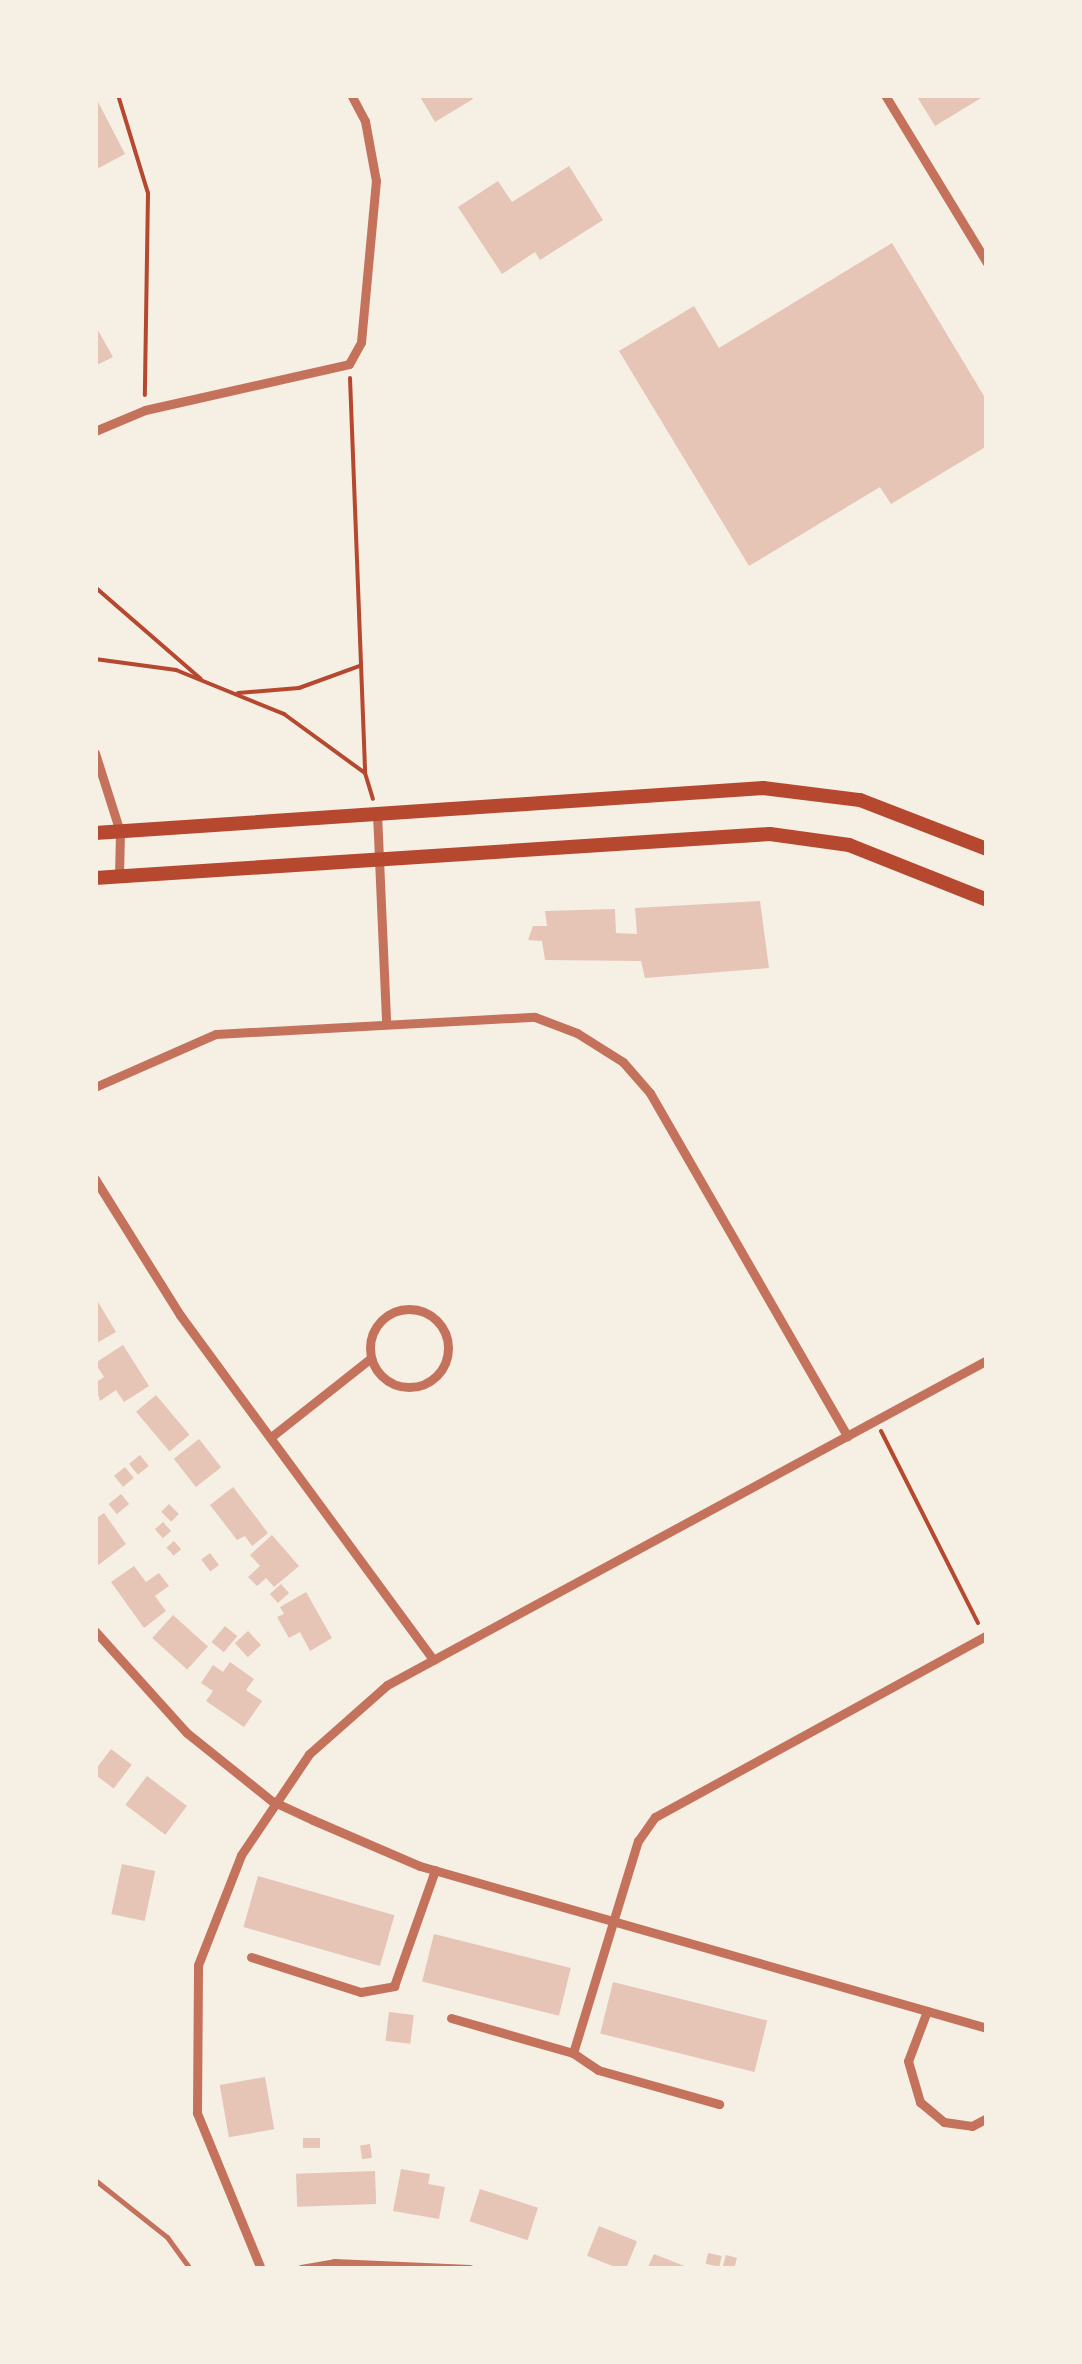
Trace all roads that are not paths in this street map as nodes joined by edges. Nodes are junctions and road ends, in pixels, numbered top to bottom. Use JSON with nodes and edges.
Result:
{"nodes":[{"id":1,"x":351,"y":95,"type":"edge"},
{"id":2,"x":885,"y":95,"type":"edge"},
{"id":3,"x":987,"y":263,"type":"edge"},
{"id":4,"x":95,"y":432,"type":"edge"},
{"id":5,"x":95,"y":752,"type":"edge"},
{"id":6,"x":377,"y":813,"type":"junction"},
{"id":7,"x":120,"y":832,"type":"junction"},
{"id":8,"x":95,"y":833,"type":"edge"},
{"id":9,"x":987,"y":850,"type":"edge"},
{"id":10,"x":380,"y":859,"type":"junction"},
{"id":11,"x":118,"y":876,"type":"junction"},
{"id":12,"x":95,"y":878,"type":"edge"},
{"id":13,"x":987,"y":900,"type":"edge"},
{"id":14,"x":386,"y":1022,"type":"junction"},
{"id":15,"x":95,"y":1088,"type":"edge"},
{"id":16,"x":95,"y":1179,"type":"edge"},
{"id":17,"x":370,"y":1358,"type":"junction"},
{"id":18,"x":987,"y":1360,"type":"edge"},
{"id":19,"x":847,"y":1436,"type":"junction"},
{"id":20,"x":271,"y":1437,"type":"junction"},
{"id":21,"x":95,"y":1631,"type":"edge"},
{"id":22,"x":986,"y":1636,"type":"edge"},
{"id":23,"x":434,"y":1660,"type":"junction"},
{"id":24,"x":272,"y":1801,"type":"junction"},
{"id":25,"x":435,"y":1870,"type":"junction"},
{"id":26,"x":615,"y":1922,"type":"junction"},
{"id":27,"x":251,"y":1957,"type":"dead end"},
{"id":28,"x":927,"y":2011,"type":"junction"},
{"id":29,"x":452,"y":2018,"type":"dead end"},
{"id":30,"x":987,"y":2028,"type":"edge"},
{"id":31,"x":574,"y":2054,"type":"junction"},
{"id":32,"x":718,"y":2104,"type":"dead end"},
{"id":33,"x":987,"y":2118,"type":"edge"},
{"id":34,"x":95,"y":2180,"type":"edge"},
{"id":35,"x":190,"y":2269,"type":"edge"},
{"id":36,"x":260,"y":2269,"type":"edge"},
{"id":37,"x":301,"y":2269,"type":"edge"},
{"id":38,"x":470,"y":2269,"type":"edge"}],
"edges":[{"from":1,"to":4,"type":"street"},
{"from":2,"to":3,"type":"street"},
{"from":5,"to":7,"type":"street"},
{"from":6,"to":7,"type":"main road"},
{"from":6,"to":9,"type":"main road"},
{"from":6,"to":10,"type":"street"},
{"from":7,"to":8,"type":"main road"},
{"from":7,"to":11,"type":"street"},
{"from":10,"to":11,"type":"main road"},
{"from":10,"to":13,"type":"main road"},
{"from":10,"to":14,"type":"street"},
{"from":11,"to":12,"type":"main road"},
{"from":14,"to":15,"type":"street"},
{"from":14,"to":19,"type":"street"},
{"from":16,"to":20,"type":"street"},
{"from":17,"to":17,"type":"street"},
{"from":17,"to":20,"type":"street"},
{"from":18,"to":19,"type":"street"},
{"from":19,"to":23,"type":"street"},
{"from":20,"to":23,"type":"street"},
{"from":21,"to":24,"type":"street"},
{"from":22,"to":26,"type":"street"},
{"from":23,"to":24,"type":"street"},
{"from":24,"to":25,"type":"street"},
{"from":24,"to":36,"type":"street"},
{"from":25,"to":26,"type":"street"},
{"from":25,"to":27,"type":"street"},
{"from":26,"to":28,"type":"street"},
{"from":26,"to":31,"type":"street"},
{"from":28,"to":30,"type":"street"},
{"from":28,"to":33,"type":"street"},
{"from":29,"to":31,"type":"street"},
{"from":31,"to":32,"type":"street"},
{"from":34,"to":35,"type":"lane"},
{"from":37,"to":38,"type":"street"}]}
